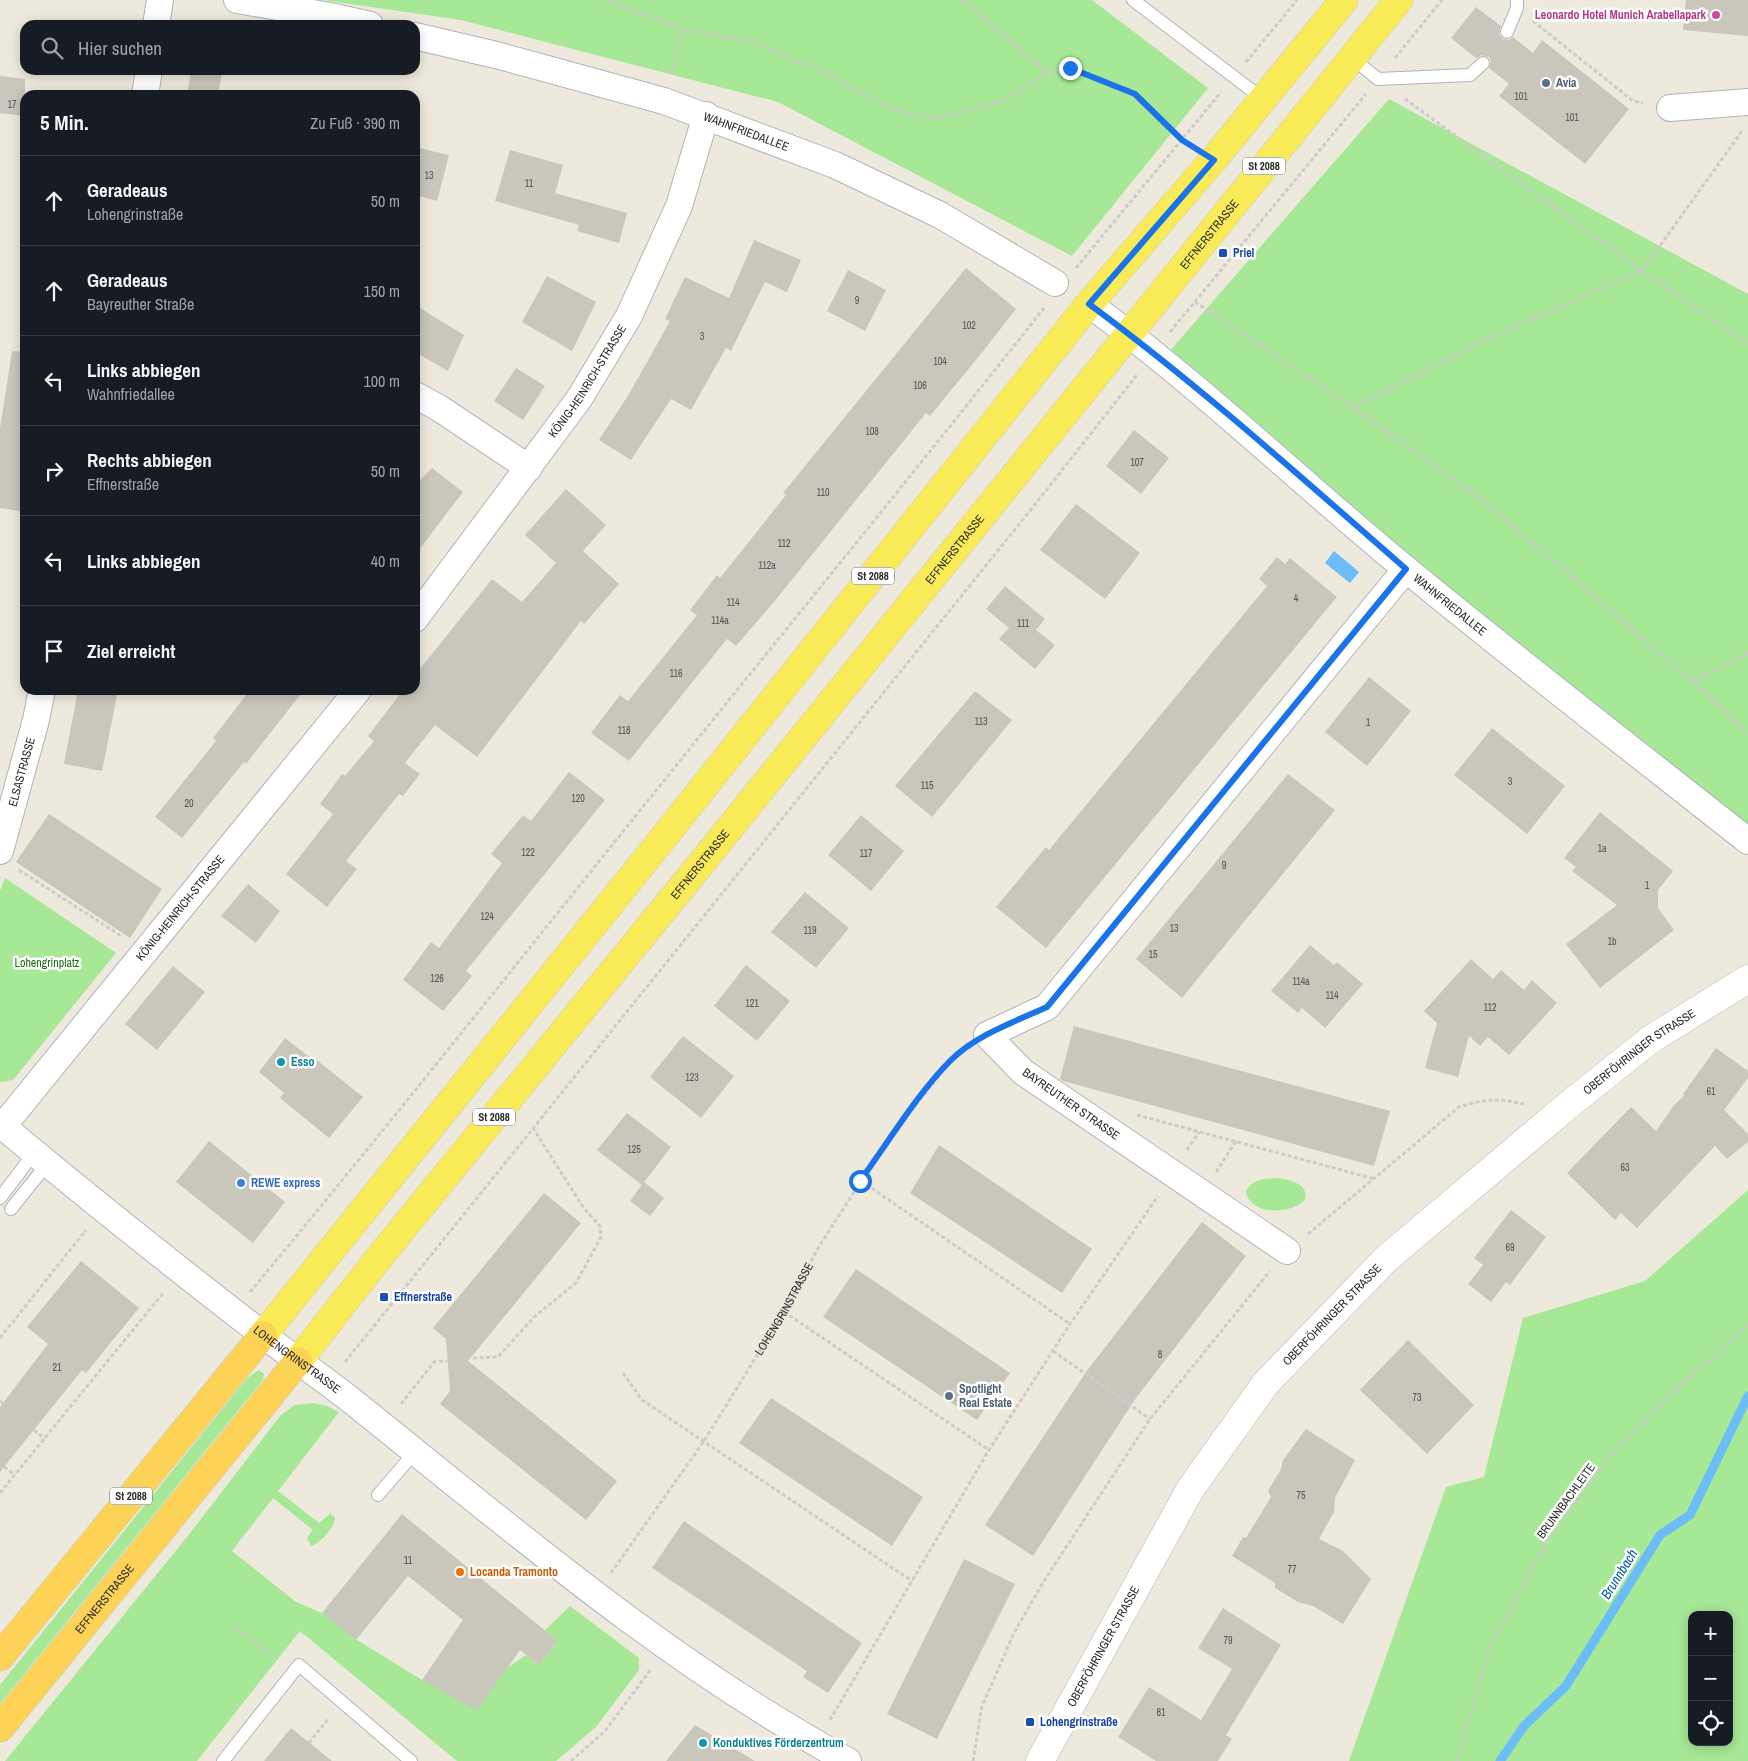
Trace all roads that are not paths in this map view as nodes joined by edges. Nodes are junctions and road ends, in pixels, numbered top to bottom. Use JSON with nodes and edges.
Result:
{"nodes":[{"id":1,"x":160,"y":0,"type":"edge"},
{"id":2,"x":237,"y":0,"type":"edge"},
{"id":3,"x":1133,"y":0,"type":"edge"},
{"id":4,"x":1344,"y":0,"type":"edge"},
{"id":5,"x":1399,"y":0,"type":"edge"},
{"id":6,"x":1517,"y":4,"type":"edge"},
{"id":7,"x":157,"y":20,"type":"edge"},
{"id":8,"x":348,"y":20,"type":"edge"},
{"id":9,"x":1507,"y":32,"type":"dead end"},
{"id":10,"x":420,"y":37,"type":"edge"},
{"id":11,"x":1352,"y":58,"type":"junction"},
{"id":12,"x":1482,"y":63,"type":"dead end"},
{"id":13,"x":148,"y":75,"type":"edge"},
{"id":14,"x":146,"y":90,"type":"edge"},
{"id":15,"x":1263,"y":99,"type":"junction"},
{"id":16,"x":1748,"y":102,"type":"edge"},
{"id":17,"x":1670,"y":108,"type":"road end"},
{"id":18,"x":706,"y":115,"type":"junction"},
{"id":19,"x":1059,"y":286,"type":"road end"},
{"id":20,"x":1089,"y":304,"type":"junction"},
{"id":21,"x":1128,"y":333,"type":"junction"},
{"id":22,"x":420,"y":398,"type":"edge"},
{"id":23,"x":529,"y":468,"type":"junction"},
{"id":24,"x":1406,"y":569,"type":"junction"},
{"id":25,"x":420,"y":612,"type":"edge"},
{"id":26,"x":41,"y":695,"type":"edge"},
{"id":27,"x":354,"y":695,"type":"edge"},
{"id":28,"x":1748,"y":841,"type":"edge"},
{"id":29,"x":8,"y":860,"type":"edge"},
{"id":30,"x":1748,"y":979,"type":"edge"},
{"id":31,"x":1,"y":1125,"type":"edge"},
{"id":32,"x":41,"y":1157,"type":"junction"},
{"id":33,"x":0,"y":1198,"type":"edge"},
{"id":34,"x":10,"y":1209,"type":"dead end"},
{"id":35,"x":1287,"y":1251,"type":"road end"},
{"id":36,"x":263,"y":1335,"type":"junction"},
{"id":37,"x":298,"y":1361,"type":"junction"},
{"id":38,"x":414,"y":1452,"type":"junction"},
{"id":39,"x":378,"y":1495,"type":"dead end"},
{"id":40,"x":0,"y":1657,"type":"edge"},
{"id":41,"x":0,"y":1728,"type":"edge"},
{"id":42,"x":223,"y":1761,"type":"edge"},
{"id":43,"x":411,"y":1761,"type":"edge"},
{"id":44,"x":848,"y":1761,"type":"edge"},
{"id":45,"x":1040,"y":1761,"type":"edge"}],
"edges":[{"from":1,"to":7,"type":"street"},
{"from":2,"to":8,"type":"street"},
{"from":3,"to":15,"type":"lane"},
{"from":4,"to":15,"type":"main road","number":"St 2088"},
{"from":5,"to":11,"type":"main road","name":"EFFNERSTRASSE","number":"St 2088"},
{"from":6,"to":9,"type":"lane"},
{"from":10,"to":18,"type":"street","name":"WAHNFRIEDALLEE"},
{"from":11,"to":12,"type":"lane"},
{"from":11,"to":21,"type":"main road","name":"EFFNERSTRASSE","number":"St 2088"},
{"from":13,"to":14,"type":"street"},
{"from":15,"to":20,"type":"main road","number":"St 2088"},
{"from":16,"to":17,"type":"street"},
{"from":18,"to":19,"type":"street","name":"WAHNFRIEDALLEE"},
{"from":18,"to":23,"type":"street","name":"KÖNIG-HEINRICH-STRASSE"},
{"from":20,"to":21,"type":"street","name":"WAHNFRIEDALLEE"},
{"from":20,"to":36,"type":"main road","number":"St 2088"},
{"from":21,"to":24,"type":"street","name":"WAHNFRIEDALLEE"},
{"from":21,"to":37,"type":"main road","name":"EFFNERSTRASSE","number":"St 2088"},
{"from":22,"to":23,"type":"street"},
{"from":23,"to":25,"type":"street","name":"KÖNIG-HEINRICH-STRASSE"},
{"from":24,"to":28,"type":"street","name":"WAHNFRIEDALLEE"},
{"from":24,"to":35,"type":"street","name":"BAYREUTHER STRASSE"},
{"from":26,"to":29,"type":"street","name":"ELSASTRASSE"},
{"from":27,"to":31,"type":"street","name":"KÖNIG-HEINRICH-STRASSE"},
{"from":30,"to":45,"type":"main road","name":"OBERFÖHRINGER STRASSE"},
{"from":31,"to":32,"type":"street","name":"LOHENGRINSTRASSE"},
{"from":32,"to":33,"type":"lane"},
{"from":32,"to":34,"type":"lane"},
{"from":32,"to":36,"type":"street","name":"LOHENGRINSTRASSE"},
{"from":36,"to":37,"type":"street","name":"LOHENGRINSTRASSE"},
{"from":36,"to":40,"type":"highway","number":"St 2088"},
{"from":37,"to":38,"type":"street","name":"LOHENGRINSTRASSE"},
{"from":37,"to":41,"type":"highway","name":"EFFNERSTRASSE","number":"St 2088"},
{"from":38,"to":39,"type":"lane"},
{"from":38,"to":44,"type":"street","name":"LOHENGRINSTRASSE"},
{"from":42,"to":43,"type":"lane"}]}
